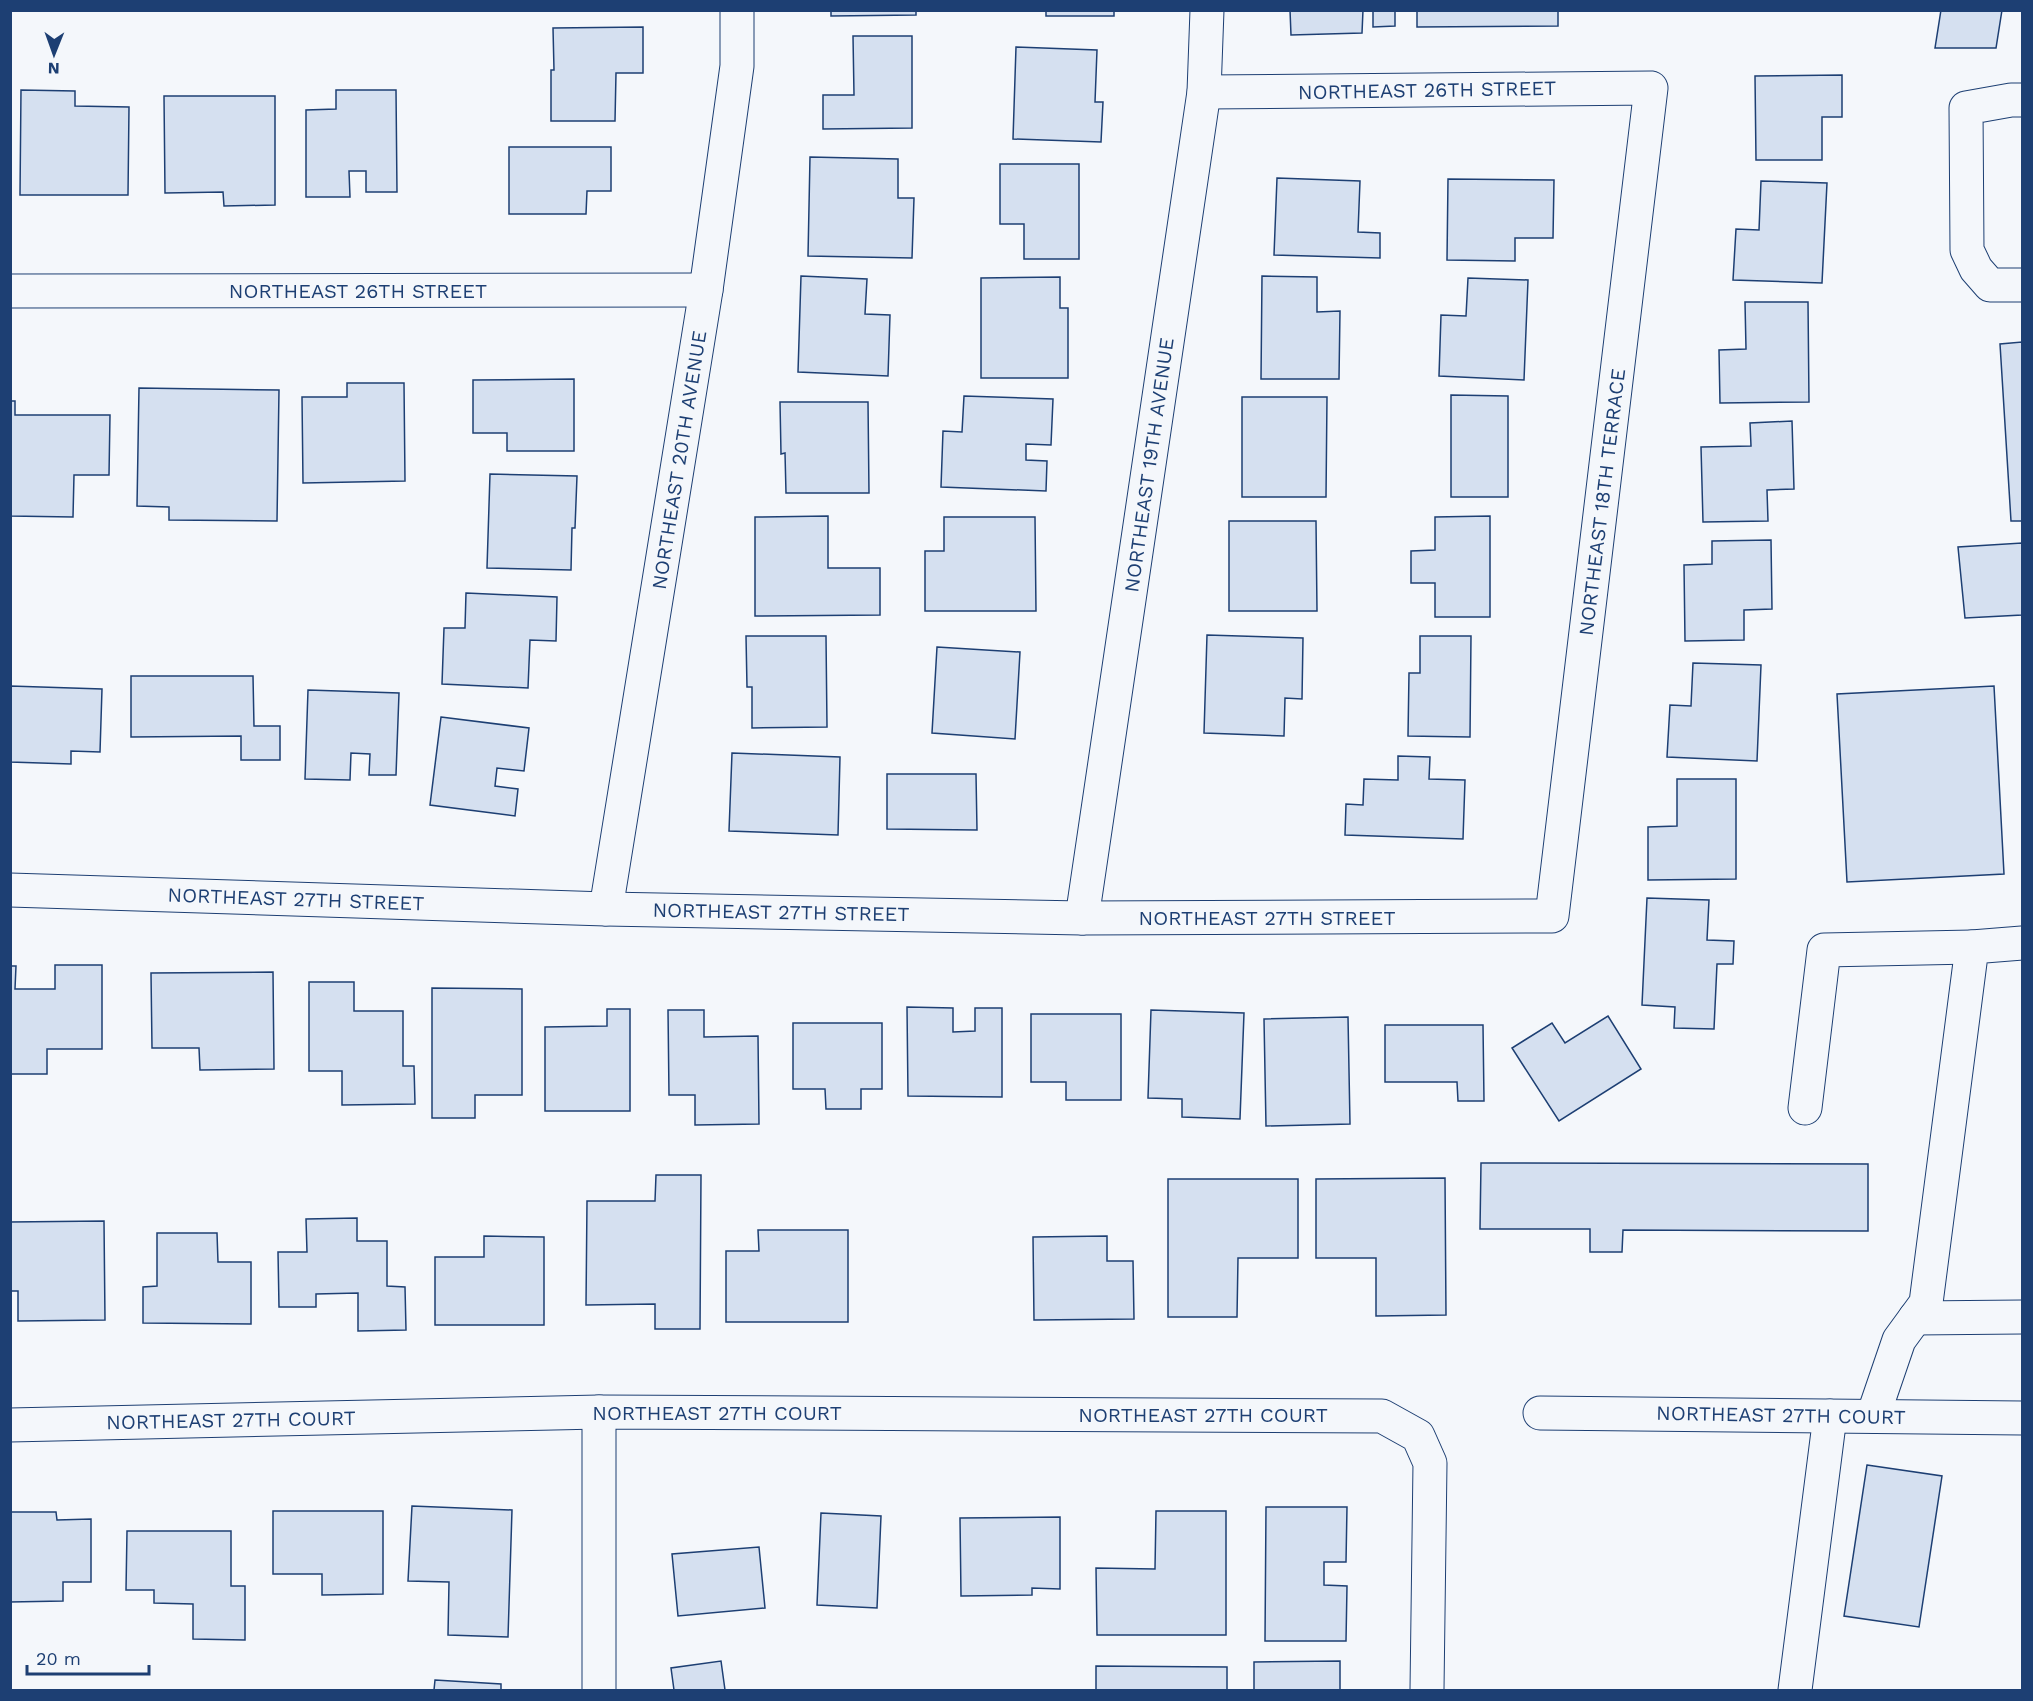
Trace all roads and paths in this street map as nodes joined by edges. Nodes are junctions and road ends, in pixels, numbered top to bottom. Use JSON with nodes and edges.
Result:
{"nodes":[{"id":1,"x":737,"y":10,"type":"edge"},
{"id":2,"x":1207,"y":10,"type":"edge"},
{"id":3,"x":1651,"y":88,"type":"joint"},
{"id":4,"x":1204,"y":92,"type":"junction"},
{"id":5,"x":2022,"y":100,"type":"edge"},
{"id":6,"x":2022,"y":285,"type":"edge"},
{"id":7,"x":706,"y":290,"type":"junction"},
{"id":8,"x":10,"y":291,"type":"edge"},
{"id":9,"x":10,"y":890,"type":"edge"},
{"id":10,"x":606,"y":909,"type":"junction"},
{"id":11,"x":1552,"y":916,"type":"joint"},
{"id":12,"x":1082,"y":918,"type":"junction"},
{"id":13,"x":2022,"y":943,"type":"edge"},
{"id":14,"x":1972,"y":947,"type":"junction"},
{"id":15,"x":1805,"y":1108,"type":"dead end"},
{"id":16,"x":2022,"y":1317,"type":"edge"},
{"id":17,"x":1916,"y":1318,"type":"junction"},
{"id":18,"x":599,"y":1412,"type":"junction"},
{"id":19,"x":1540,"y":1413,"type":"dead end"},
{"id":20,"x":1830,"y":1416,"type":"junction"},
{"id":21,"x":1873,"y":1416,"type":"junction"},
{"id":22,"x":2022,"y":1418,"type":"edge"},
{"id":23,"x":10,"y":1425,"type":"edge"},
{"id":24,"x":599,"y":1690,"type":"edge"},
{"id":25,"x":1427,"y":1690,"type":"edge"},
{"id":26,"x":1795,"y":1690,"type":"edge"}],
"edges":[{"from":1,"to":7,"type":"street","name":"NORTHEAST 20TH AVENUE"},
{"from":2,"to":4,"type":"street","name":"NORTHEAST 19TH AVENUE"},
{"from":3,"to":4,"type":"street","name":"NORTHEAST 26TH STREET"},
{"from":3,"to":11,"type":"street","name":"NORTHEAST 18TH TERRACE"},
{"from":4,"to":12,"type":"street","name":"NORTHEAST 19TH AVENUE"},
{"from":5,"to":6,"type":"street"},
{"from":7,"to":8,"type":"street","name":"NORTHEAST 26TH STREET"},
{"from":7,"to":10,"type":"street","name":"NORTHEAST 20TH AVENUE"},
{"from":9,"to":10,"type":"street","name":"NORTHEAST 27TH STREET"},
{"from":10,"to":12,"type":"street","name":"NORTHEAST 27TH STREET"},
{"from":11,"to":12,"type":"street","name":"NORTHEAST 27TH STREET"},
{"from":13,"to":14,"type":"street"},
{"from":14,"to":15,"type":"street"},
{"from":14,"to":17,"type":"street"},
{"from":16,"to":17,"type":"street"},
{"from":17,"to":21,"type":"street"},
{"from":18,"to":23,"type":"street","name":"NORTHEAST 27TH COURT"},
{"from":18,"to":24,"type":"street"},
{"from":18,"to":25,"type":"street","name":"NORTHEAST 27TH COURT"},
{"from":19,"to":20,"type":"street","name":"NORTHEAST 27TH COURT"},
{"from":20,"to":21,"type":"street","name":"NORTHEAST 27TH COURT"},
{"from":20,"to":26,"type":"street"},
{"from":21,"to":22,"type":"street","name":"NORTHEAST 27TH COURT"}]}
